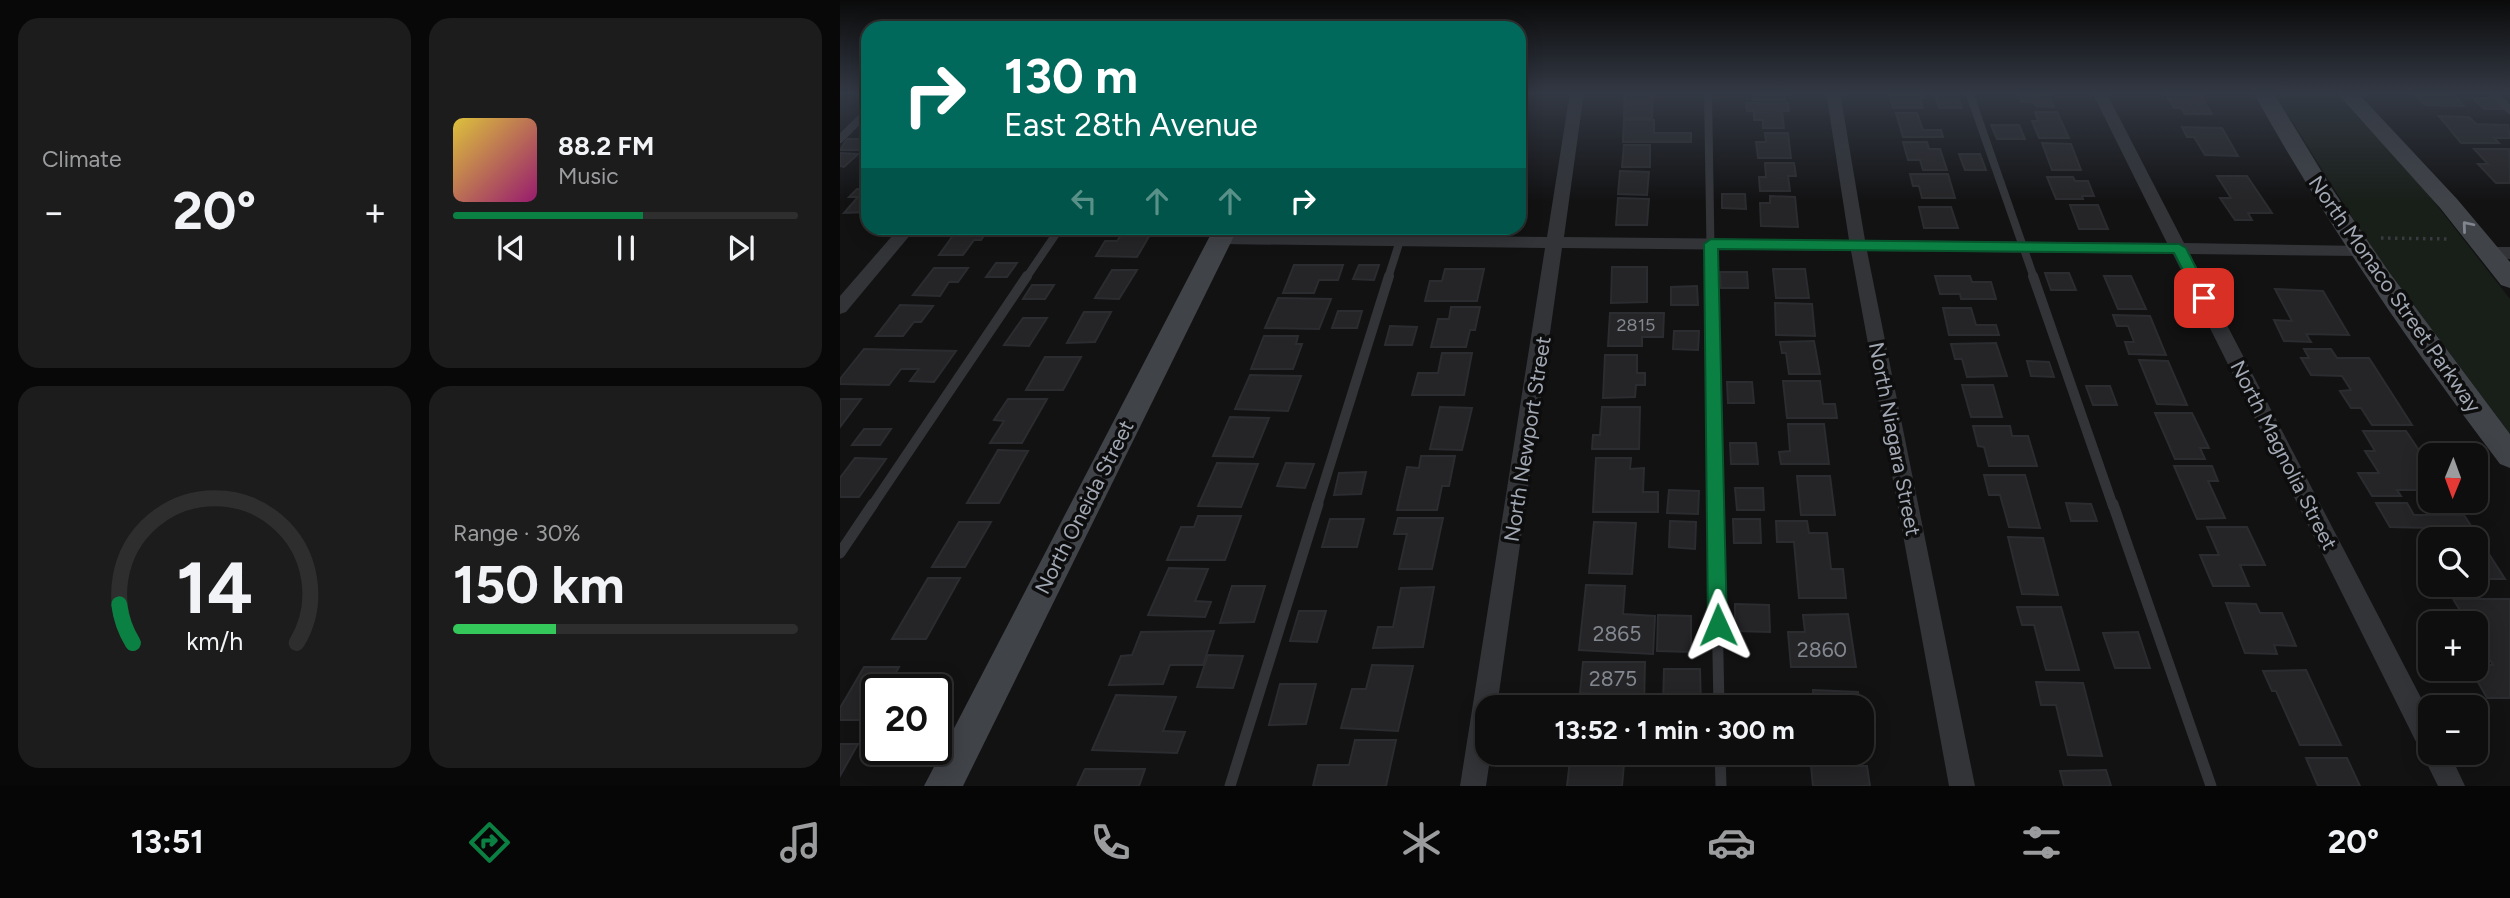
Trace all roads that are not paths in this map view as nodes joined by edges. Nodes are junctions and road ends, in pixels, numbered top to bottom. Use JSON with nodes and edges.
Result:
{"nodes":[{"id":1,"x":1572,"y":129,"type":"edge"},
{"id":2,"x":1709,"y":129,"type":"edge"},
{"id":3,"x":1839,"y":129,"type":"edge"},
{"id":4,"x":1982,"y":129,"type":"edge"},
{"id":5,"x":2118,"y":129,"type":"edge"},
{"id":6,"x":2285,"y":129,"type":"edge"},
{"id":7,"x":2380,"y":129,"type":"edge"},
{"id":8,"x":902,"y":235,"type":"edge"},
{"id":9,"x":1055,"y":235,"type":"edge"},
{"id":10,"x":1222,"y":235,"type":"edge"},
{"id":11,"x":1402,"y":235,"type":"edge"},
{"id":12,"x":1421,"y":235,"type":"edge"},
{"id":13,"x":1557,"y":242,"type":"junction"},
{"id":14,"x":1711,"y":244,"type":"junction"},
{"id":15,"x":2355,"y":244,"type":"junction"},
{"id":16,"x":1858,"y":245,"type":"junction"},
{"id":17,"x":2023,"y":247,"type":"junction"},
{"id":18,"x":2179,"y":248,"type":"junction"},
{"id":19,"x":2492,"y":248,"type":"edge"},
{"id":20,"x":2510,"y":279,"type":"edge"},
{"id":21,"x":840,"y":308,"type":"edge"},
{"id":22,"x":2510,"y":456,"type":"edge"},
{"id":23,"x":840,"y":553,"type":"edge"},
{"id":24,"x":1719,"y":695,"type":"edge"},
{"id":25,"x":2418,"y":718,"type":"edge"},
{"id":26,"x":1720,"y":765,"type":"edge"},
{"id":27,"x":2442,"y":765,"type":"edge"},
{"id":28,"x":943,"y":786,"type":"edge"},
{"id":29,"x":1230,"y":786,"type":"edge"},
{"id":30,"x":1473,"y":786,"type":"edge"},
{"id":31,"x":1721,"y":786,"type":"edge"},
{"id":32,"x":1962,"y":786,"type":"edge"},
{"id":33,"x":2211,"y":786,"type":"edge"},
{"id":34,"x":2452,"y":786,"type":"edge"}],
"edges":[{"from":1,"to":13,"type":"street","name":"North Newport Street"},
{"from":2,"to":14,"type":"lane"},
{"from":3,"to":16,"type":"street","name":"North Niagara Street"},
{"from":4,"to":17,"type":"lane"},
{"from":5,"to":18,"type":"street","name":"North Magnolia Street"},
{"from":6,"to":15,"type":"main road","name":"North Monaco Street Parkway"},
{"from":19,"to":7,"type":"main road","one_way":true},
{"from":8,"to":21,"type":"street"},
{"from":9,"to":23,"type":"lane"},
{"from":10,"to":28,"type":"main road","name":"North Oneida Street"},
{"from":11,"to":29,"type":"lane"},
{"from":12,"to":13,"type":"street"},
{"from":13,"to":14,"type":"street"},
{"from":13,"to":30,"type":"street","name":"North Newport Street"},
{"from":14,"to":16,"type":"street"},
{"from":14,"to":24,"type":"lane"},
{"from":15,"to":18,"type":"street"},
{"from":15,"to":22,"type":"main road","name":"North Monaco Street Parkway"},
{"from":16,"to":17,"type":"street"},
{"from":16,"to":32,"type":"street","name":"North Niagara Street"},
{"from":17,"to":18,"type":"street"},
{"from":17,"to":33,"type":"lane"},
{"from":18,"to":25,"type":"street","name":"North Magnolia Street"},
{"from":19,"to":20,"type":"main road"},
{"from":26,"to":31,"type":"lane"},
{"from":27,"to":34,"type":"street"}]}
